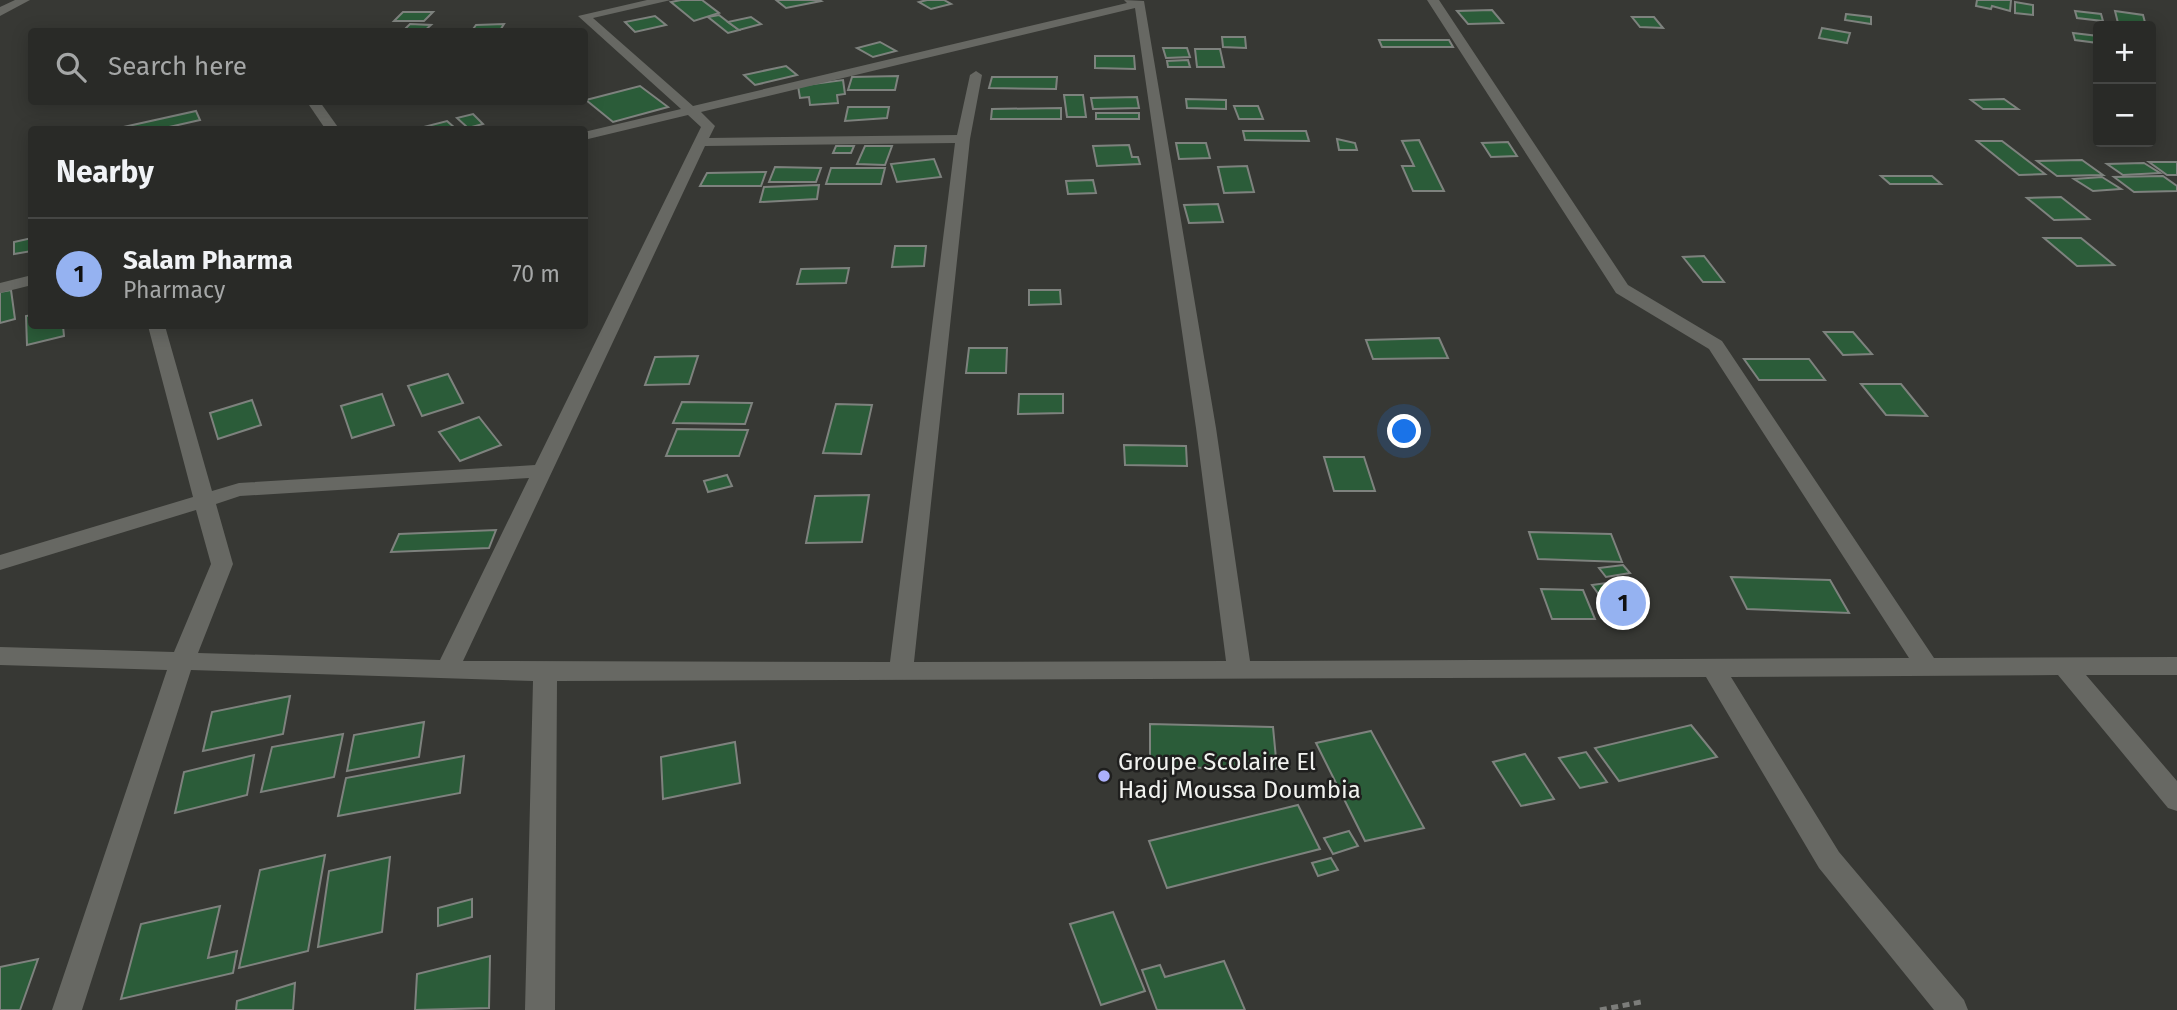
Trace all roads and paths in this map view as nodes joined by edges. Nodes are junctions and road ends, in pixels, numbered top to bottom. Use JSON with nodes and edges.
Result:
{"nodes":[{"id":1,"x":24,"y":0,"type":"edge"},
{"id":2,"x":665,"y":0,"type":"edge"},
{"id":3,"x":1433,"y":0,"type":"edge"},
{"id":4,"x":1135,"y":2,"type":"edge"},
{"id":5,"x":0,"y":12,"type":"edge"},
{"id":6,"x":976,"y":75,"type":"dead end"},
{"id":7,"x":316,"y":105,"type":"edge"},
{"id":8,"x":691,"y":108,"type":"junction"},
{"id":9,"x":329,"y":126,"type":"edge"},
{"id":10,"x":588,"y":135,"type":"edge"},
{"id":11,"x":963,"y":139,"type":"junction"},
{"id":12,"x":701,"y":142,"type":"junction"},
{"id":13,"x":28,"y":282,"type":"edge"},
{"id":14,"x":0,"y":288,"type":"edge"},
{"id":15,"x":157,"y":329,"type":"edge"},
{"id":16,"x":543,"y":471,"type":"junction"},
{"id":17,"x":204,"y":499,"type":"junction"},
{"id":18,"x":0,"y":563,"type":"edge"},
{"id":19,"x":0,"y":656,"type":"edge"},
{"id":20,"x":182,"y":662,"type":"junction"},
{"id":21,"x":2177,"y":666,"type":"edge"},
{"id":22,"x":1927,"y":667,"type":"junction"},
{"id":23,"x":2066,"y":667,"type":"junction"},
{"id":24,"x":1713,"y":668,"type":"junction"},
{"id":25,"x":447,"y":670,"type":"junction"},
{"id":26,"x":1239,"y":670,"type":"junction"},
{"id":27,"x":545,"y":671,"type":"junction"},
{"id":28,"x":901,"y":671,"type":"junction"},
{"id":29,"x":2177,"y":800,"type":"edge"},
{"id":30,"x":1641,"y":1002,"type":"dead end"},
{"id":31,"x":67,"y":1010,"type":"edge"},
{"id":32,"x":540,"y":1010,"type":"edge"},
{"id":33,"x":1600,"y":1010,"type":"edge"},
{"id":34,"x":1953,"y":1010,"type":"edge"}],
"edges":[{"from":1,"to":5,"type":"street"},
{"from":2,"to":8,"type":"street"},
{"from":3,"to":22,"type":"street"},
{"from":4,"to":8,"type":"street"},
{"from":4,"to":26,"type":"street"},
{"from":6,"to":11,"type":"street"},
{"from":7,"to":9,"type":"street"},
{"from":8,"to":10,"type":"street"},
{"from":8,"to":12,"type":"street"},
{"from":11,"to":12,"type":"street"},
{"from":11,"to":28,"type":"street"},
{"from":12,"to":16,"type":"street"},
{"from":13,"to":14,"type":"street"},
{"from":15,"to":17,"type":"street"},
{"from":16,"to":17,"type":"street"},
{"from":16,"to":25,"type":"street"},
{"from":17,"to":18,"type":"street"},
{"from":17,"to":20,"type":"street"},
{"from":19,"to":20,"type":"street"},
{"from":20,"to":25,"type":"street"},
{"from":20,"to":31,"type":"street"},
{"from":21,"to":23,"type":"street"},
{"from":22,"to":23,"type":"street"},
{"from":22,"to":24,"type":"street"},
{"from":23,"to":29,"type":"street"},
{"from":24,"to":26,"type":"street"},
{"from":24,"to":34,"type":"street"},
{"from":25,"to":27,"type":"street"},
{"from":26,"to":28,"type":"street"},
{"from":27,"to":28,"type":"street"},
{"from":27,"to":32,"type":"street"},
{"from":30,"to":33,"type":"path"}]}
